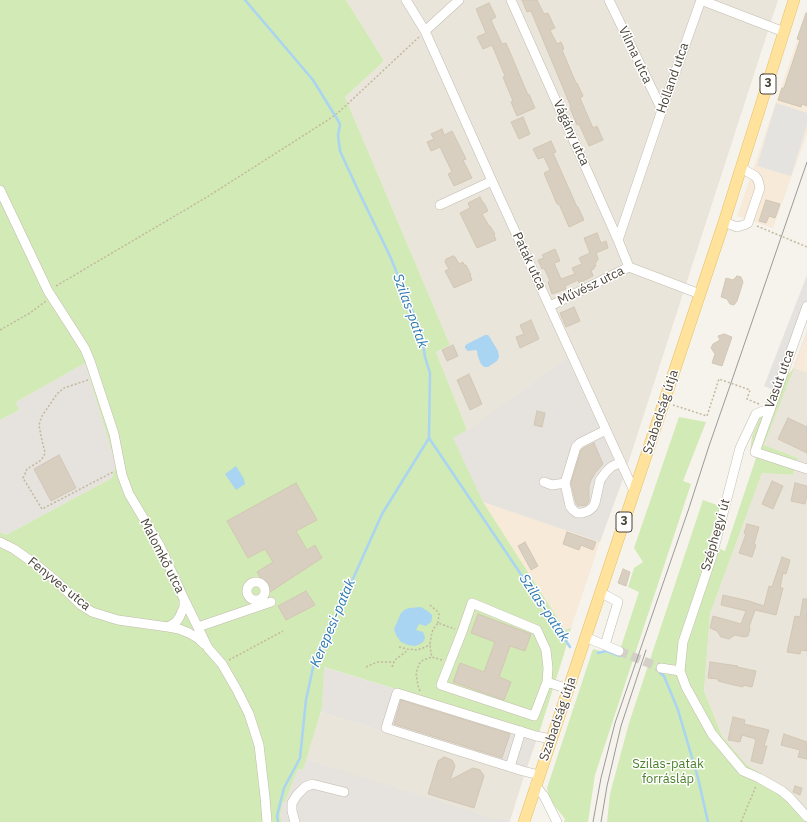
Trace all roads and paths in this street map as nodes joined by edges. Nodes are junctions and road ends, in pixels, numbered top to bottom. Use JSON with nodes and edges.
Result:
{"nodes":[{"id":1,"x":406,"y":0,"type":"edge"},
{"id":2,"x":459,"y":0,"type":"edge"},
{"id":3,"x":511,"y":0,"type":"edge"},
{"id":4,"x":609,"y":0,"type":"edge"},
{"id":5,"x":701,"y":0,"type":"edge"},
{"id":6,"x":794,"y":0,"type":"edge"},
{"id":7,"x":425,"y":31,"type":"junction"},
{"id":8,"x":784,"y":32,"type":"junction"},
{"id":9,"x":662,"y":110,"type":"junction"},
{"id":10,"x":741,"y":168,"type":"junction"},
{"id":11,"x":492,"y":181,"type":"junction"},
{"id":12,"x":0,"y":190,"type":"edge"},
{"id":13,"x":440,"y":205,"type":"dead end"},
{"id":14,"x":724,"y":222,"type":"junction"},
{"id":15,"x":748,"y":223,"type":"junction"},
{"id":16,"x":618,"y":240,"type":"junction"},
{"id":17,"x":807,"y":247,"type":"edge"},
{"id":18,"x":629,"y":267,"type":"junction"},
{"id":19,"x":49,"y":294,"type":"junction"},
{"id":20,"x":700,"y":294,"type":"junction"},
{"id":21,"x":550,"y":306,"type":"junction"},
{"id":22,"x":807,"y":306,"type":"edge"},
{"id":23,"x":0,"y":330,"type":"edge"},
{"id":24,"x":96,"y":380,"type":"junction"},
{"id":25,"x":664,"y":402,"type":"junction"},
{"id":26,"x":769,"y":410,"type":"junction"},
{"id":27,"x":606,"y":430,"type":"junction"},
{"id":28,"x":621,"y":462,"type":"junction"},
{"id":29,"x":807,"y":469,"type":"edge"},
{"id":30,"x":122,"y":475,"type":"junction"},
{"id":31,"x":544,"y":482,"type":"dead end"},
{"id":32,"x":565,"y":483,"type":"junction"},
{"id":33,"x":634,"y":491,"type":"junction"},
{"id":34,"x":0,"y":542,"type":"edge"},
{"id":35,"x":600,"y":592,"type":"junction"},
{"id":36,"x":184,"y":599,"type":"junction"},
{"id":37,"x":271,"y":602,"type":"dead end"},
{"id":38,"x":430,"y":605,"type":"dead end"},
{"id":39,"x":438,"y":623,"type":"junction"},
{"id":40,"x":168,"y":627,"type":"junction"},
{"id":41,"x":198,"y":627,"type":"junction"},
{"id":42,"x":283,"y":631,"type":"dead end"},
{"id":43,"x":462,"y":632,"type":"junction"},
{"id":44,"x":585,"y":637,"type":"junction"},
{"id":45,"x":430,"y":644,"type":"junction"},
{"id":46,"x":605,"y":645,"type":"junction"},
{"id":47,"x":399,"y":647,"type":"dead end"},
{"id":48,"x":208,"y":648,"type":"junction"},
{"id":49,"x":408,"y":650,"type":"junction"},
{"id":50,"x":619,"y":651,"type":"tunnel mouth"},
{"id":51,"x":432,"y":657,"type":"junction"},
{"id":52,"x":394,"y":662,"type":"junction"},
{"id":53,"x":450,"y":662,"type":"junction"},
{"id":54,"x":222,"y":664,"type":"junction"},
{"id":55,"x":366,"y":667,"type":"dead end"},
{"id":56,"x":392,"y":667,"type":"dead end"},
{"id":57,"x":661,"y":668,"type":"tunnel mouth"},
{"id":58,"x":680,"y":671,"type":"junction"},
{"id":59,"x":547,"y":682,"type":"junction"},
{"id":60,"x":568,"y":689,"type":"junction"},
{"id":61,"x":421,"y":694,"type":"dead end"},
{"id":62,"x":521,"y":731,"type":"junction"},
{"id":63,"x":551,"y":739,"type":"junction"},
{"id":64,"x":510,"y":767,"type":"junction"},
{"id":65,"x":759,"y":778,"type":"junction"},
{"id":66,"x":537,"y":780,"type":"junction"},
{"id":67,"x":344,"y":792,"type":"dead end"},
{"id":68,"x":807,"y":817,"type":"edge"},
{"id":69,"x":267,"y":822,"type":"edge"},
{"id":70,"x":295,"y":822,"type":"edge"},
{"id":71,"x":524,"y":822,"type":"edge"},
{"id":72,"x":557,"y":822,"type":"edge"},
{"id":73,"x":741,"y":822,"type":"edge"}],
"edges":[{"from":1,"to":7,"type":"street","name":"Patak utca"},
{"from":2,"to":7,"type":"street"},
{"from":3,"to":16,"type":"street","name":"Vágány utca"},
{"from":4,"to":9,"type":"street","name":"Vilma utca"},
{"from":5,"to":8,"type":"street","name":"Holland utca"},
{"from":5,"to":9,"type":"street","name":"Holland utca"},
{"from":6,"to":8,"type":"main road","name":"Szabadság útja","number":"3"},
{"from":7,"to":11,"type":"street","name":"Patak utca"},
{"from":7,"to":19,"type":"path"},
{"from":8,"to":10,"type":"main road","name":"Szabadság útja","number":"3"},
{"from":9,"to":16,"type":"street","name":"Holland utca"},
{"from":10,"to":14,"type":"main road","name":"Szabadság útja","number":"3"},
{"from":10,"to":15,"type":"street"},
{"from":11,"to":13,"type":"street"},
{"from":11,"to":21,"type":"street","name":"Patak utca"},
{"from":12,"to":19,"type":"street","name":"Malomkő utca"},
{"from":14,"to":15,"type":"street"},
{"from":14,"to":20,"type":"main road","name":"Szabadság útja","number":"3"},
{"from":15,"to":17,"type":"path"},
{"from":16,"to":18,"type":"street","name":"Vágány utca"},
{"from":18,"to":20,"type":"street","name":"Művész utca"},
{"from":18,"to":21,"type":"street","name":"Művész utca"},
{"from":19,"to":23,"type":"path"},
{"from":19,"to":24,"type":"street","name":"Malomkő utca"},
{"from":20,"to":25,"type":"main road","name":"Szabadság útja","number":"3"},
{"from":21,"to":27,"type":"street","name":"Patak utca"},
{"from":22,"to":26,"type":"street","name":"Vasút utca"},
{"from":24,"to":30,"type":"street","name":"Malomkő utca"},
{"from":24,"to":30,"type":"path"},
{"from":25,"to":26,"type":"path"},
{"from":25,"to":33,"type":"main road","name":"Szabadság útja","number":"3"},
{"from":26,"to":29,"type":"street","name":"Vasút utca"},
{"from":26,"to":58,"type":"street","name":"Széphegyi út"},
{"from":27,"to":28,"type":"street","name":"Patak utca"},
{"from":27,"to":32,"type":"street"},
{"from":28,"to":32,"type":"street"},
{"from":28,"to":33,"type":"street","name":"Patak utca"},
{"from":30,"to":36,"type":"street","name":"Malomkő utca"},
{"from":31,"to":32,"type":"street"},
{"from":33,"to":35,"type":"main road","name":"Szabadság útja","number":"3"},
{"from":34,"to":40,"type":"street","name":"Fenyves utca"},
{"from":35,"to":44,"type":"main road","name":"Szabadság útja","number":"3"},
{"from":35,"to":46,"type":"street"},
{"from":36,"to":40,"type":"street"},
{"from":36,"to":41,"type":"street","name":"Malomkő utca"},
{"from":37,"to":41,"type":"street"},
{"from":38,"to":39,"type":"path"},
{"from":39,"to":43,"type":"path"},
{"from":39,"to":45,"type":"path"},
{"from":40,"to":48,"type":"street","name":"Fenyves utca"},
{"from":41,"to":48,"type":"street","name":"Malomkő utca"},
{"from":42,"to":54,"type":"path"},
{"from":43,"to":53,"type":"street"},
{"from":43,"to":59,"type":"street"},
{"from":44,"to":46,"type":"street"},
{"from":44,"to":60,"type":"main road","name":"Szabadság útja","number":"3"},
{"from":45,"to":49,"type":"path"},
{"from":45,"to":51,"type":"path"},
{"from":46,"to":50,"type":"street"},
{"from":47,"to":49,"type":"path"},
{"from":48,"to":54,"type":"street","name":"Malomkő utca"},
{"from":49,"to":52,"type":"path"},
{"from":51,"to":53,"type":"path"},
{"from":51,"to":61,"type":"path"},
{"from":52,"to":55,"type":"path"},
{"from":52,"to":56,"type":"path"},
{"from":53,"to":59,"type":"street"},
{"from":54,"to":69,"type":"street","name":"Malomkő utca"},
{"from":57,"to":58,"type":"street"},
{"from":58,"to":65,"type":"street","name":"Széphegyi út"},
{"from":59,"to":60,"type":"street"},
{"from":60,"to":63,"type":"main road","name":"Szabadság útja","number":"3"},
{"from":62,"to":63,"type":"street"},
{"from":62,"to":64,"type":"street"},
{"from":62,"to":64,"type":"street"},
{"from":63,"to":66,"type":"main road","name":"Szabadság útja","number":"3"},
{"from":64,"to":66,"type":"street"},
{"from":65,"to":68,"type":"street","name":"Széphegyi út"},
{"from":65,"to":73,"type":"path"},
{"from":66,"to":71,"type":"main road","name":"Szabadság útja","number":"3"},
{"from":66,"to":72,"type":"street"},
{"from":67,"to":70,"type":"street"}]}
